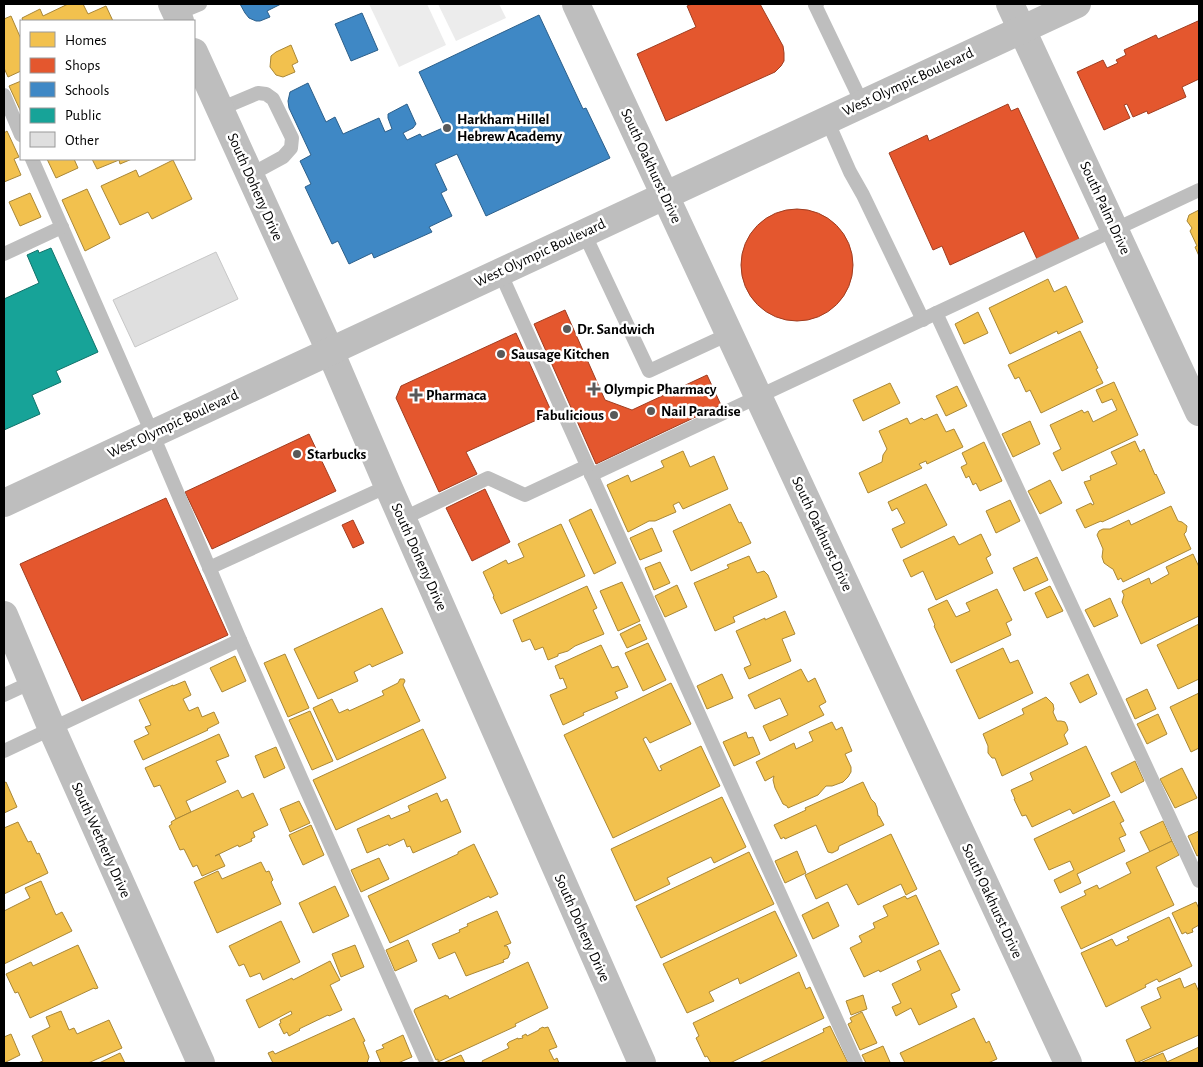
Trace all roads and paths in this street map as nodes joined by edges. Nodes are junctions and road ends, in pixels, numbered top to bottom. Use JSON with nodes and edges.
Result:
{"nodes":[{"id":1,"x":576,"y":4,"type":"edge"},
{"id":2,"x":817,"y":4,"type":"edge"},
{"id":3,"x":1010,"y":4,"type":"edge"},
{"id":4,"x":1077,"y":4,"type":"edge"},
{"id":5,"x":1022,"y":29,"type":"junction"},
{"id":6,"x":195,"y":54,"type":"edge"},
{"id":7,"x":4,"y":95,"type":"edge"},
{"id":8,"x":862,"y":104,"type":"junction"},
{"id":9,"x":220,"y":109,"type":"junction"},
{"id":10,"x":827,"y":120,"type":"junction"},
{"id":11,"x":20,"y":133,"type":"edge"},
{"id":12,"x":32,"y":160,"type":"edge"},
{"id":13,"x":250,"y":175,"type":"junction"},
{"id":14,"x":1199,"y":190,"type":"edge"},
{"id":15,"x":665,"y":195,"type":"junction"},
{"id":16,"x":62,"y":227,"type":"junction"},
{"id":17,"x":1114,"y":230,"type":"junction"},
{"id":18,"x":584,"y":233,"type":"junction"},
{"id":19,"x":4,"y":254,"type":"edge"},
{"id":20,"x":500,"y":272,"type":"junction"},
{"id":21,"x":936,"y":313,"type":"junction"},
{"id":22,"x":923,"y":320,"type":"junction"},
{"id":23,"x":729,"y":334,"type":"junction"},
{"id":24,"x":330,"y":351,"type":"junction"},
{"id":25,"x":758,"y":396,"type":"junction"},
{"id":26,"x":1199,"y":412,"type":"edge"},
{"id":27,"x":152,"y":433,"type":"junction"},
{"id":28,"x":589,"y":470,"type":"junction"},
{"id":29,"x":388,"y":486,"type":"junction"},
{"id":30,"x":4,"y":503,"type":"edge"},
{"id":31,"x":402,"y":519,"type":"junction"},
{"id":32,"x":209,"y":568,"type":"junction"},
{"id":33,"x":4,"y":615,"type":"edge"},
{"id":34,"x":240,"y":640,"type":"junction"},
{"id":35,"x":32,"y":682,"type":"junction"},
{"id":36,"x":4,"y":695,"type":"edge"},
{"id":37,"x":52,"y":728,"type":"junction"},
{"id":38,"x":4,"y":751,"type":"edge"},
{"id":39,"x":1199,"y":881,"type":"edge"},
{"id":40,"x":201,"y":1063,"type":"edge"},
{"id":41,"x":427,"y":1063,"type":"edge"},
{"id":42,"x":642,"y":1063,"type":"edge"},
{"id":43,"x":856,"y":1063,"type":"edge"},
{"id":44,"x":1068,"y":1063,"type":"edge"}],
"edges":[{"from":1,"to":15,"type":"street","name":"South Oakhurst Drive"},
{"from":2,"to":8,"type":"lane"},
{"from":3,"to":5,"type":"street","name":"South Palm Drive"},
{"from":4,"to":5,"type":"street","name":"West Olympic Boulevard"},
{"from":5,"to":8,"type":"street","name":"West Olympic Boulevard"},
{"from":5,"to":17,"type":"street","name":"South Palm Drive"},
{"from":6,"to":9,"type":"street","name":"South Doheny Drive"},
{"from":7,"to":11,"type":"lane"},
{"from":8,"to":10,"type":"street","name":"West Olympic Boulevard"},
{"from":9,"to":13,"type":"street","name":"South Doheny Drive"},
{"from":9,"to":13,"type":"lane"},
{"from":10,"to":15,"type":"street","name":"West Olympic Boulevard"},
{"from":10,"to":22,"type":"lane"},
{"from":12,"to":16,"type":"lane"},
{"from":13,"to":24,"type":"street","name":"South Doheny Drive"},
{"from":14,"to":17,"type":"lane"},
{"from":15,"to":18,"type":"street","name":"West Olympic Boulevard"},
{"from":15,"to":23,"type":"street","name":"South Oakhurst Drive"},
{"from":16,"to":19,"type":"lane"},
{"from":16,"to":27,"type":"lane"},
{"from":17,"to":21,"type":"lane"},
{"from":17,"to":26,"type":"street","name":"South Palm Drive"},
{"from":18,"to":20,"type":"street","name":"West Olympic Boulevard"},
{"from":18,"to":23,"type":"lane"},
{"from":20,"to":24,"type":"street","name":"West Olympic Boulevard"},
{"from":20,"to":28,"type":"lane"},
{"from":21,"to":22,"type":"lane"},
{"from":21,"to":39,"type":"lane"},
{"from":22,"to":25,"type":"lane"},
{"from":23,"to":25,"type":"street","name":"South Oakhurst Drive"},
{"from":24,"to":27,"type":"street","name":"West Olympic Boulevard"},
{"from":24,"to":29,"type":"street","name":"South Doheny Drive"},
{"from":25,"to":28,"type":"lane"},
{"from":25,"to":44,"type":"street","name":"South Oakhurst Drive"},
{"from":27,"to":30,"type":"street","name":"West Olympic Boulevard"},
{"from":27,"to":32,"type":"lane"},
{"from":28,"to":31,"type":"lane"},
{"from":28,"to":43,"type":"lane"},
{"from":29,"to":31,"type":"street","name":"South Doheny Drive"},
{"from":29,"to":32,"type":"lane"},
{"from":31,"to":42,"type":"street","name":"South Doheny Drive"},
{"from":32,"to":34,"type":"lane"},
{"from":33,"to":35,"type":"street","name":"South Wetherly Drive"},
{"from":34,"to":37,"type":"lane"},
{"from":34,"to":41,"type":"lane"},
{"from":35,"to":36,"type":"lane"},
{"from":35,"to":37,"type":"street","name":"South Wetherly Drive"},
{"from":37,"to":38,"type":"lane"},
{"from":37,"to":40,"type":"street","name":"South Wetherly Drive"}]}
